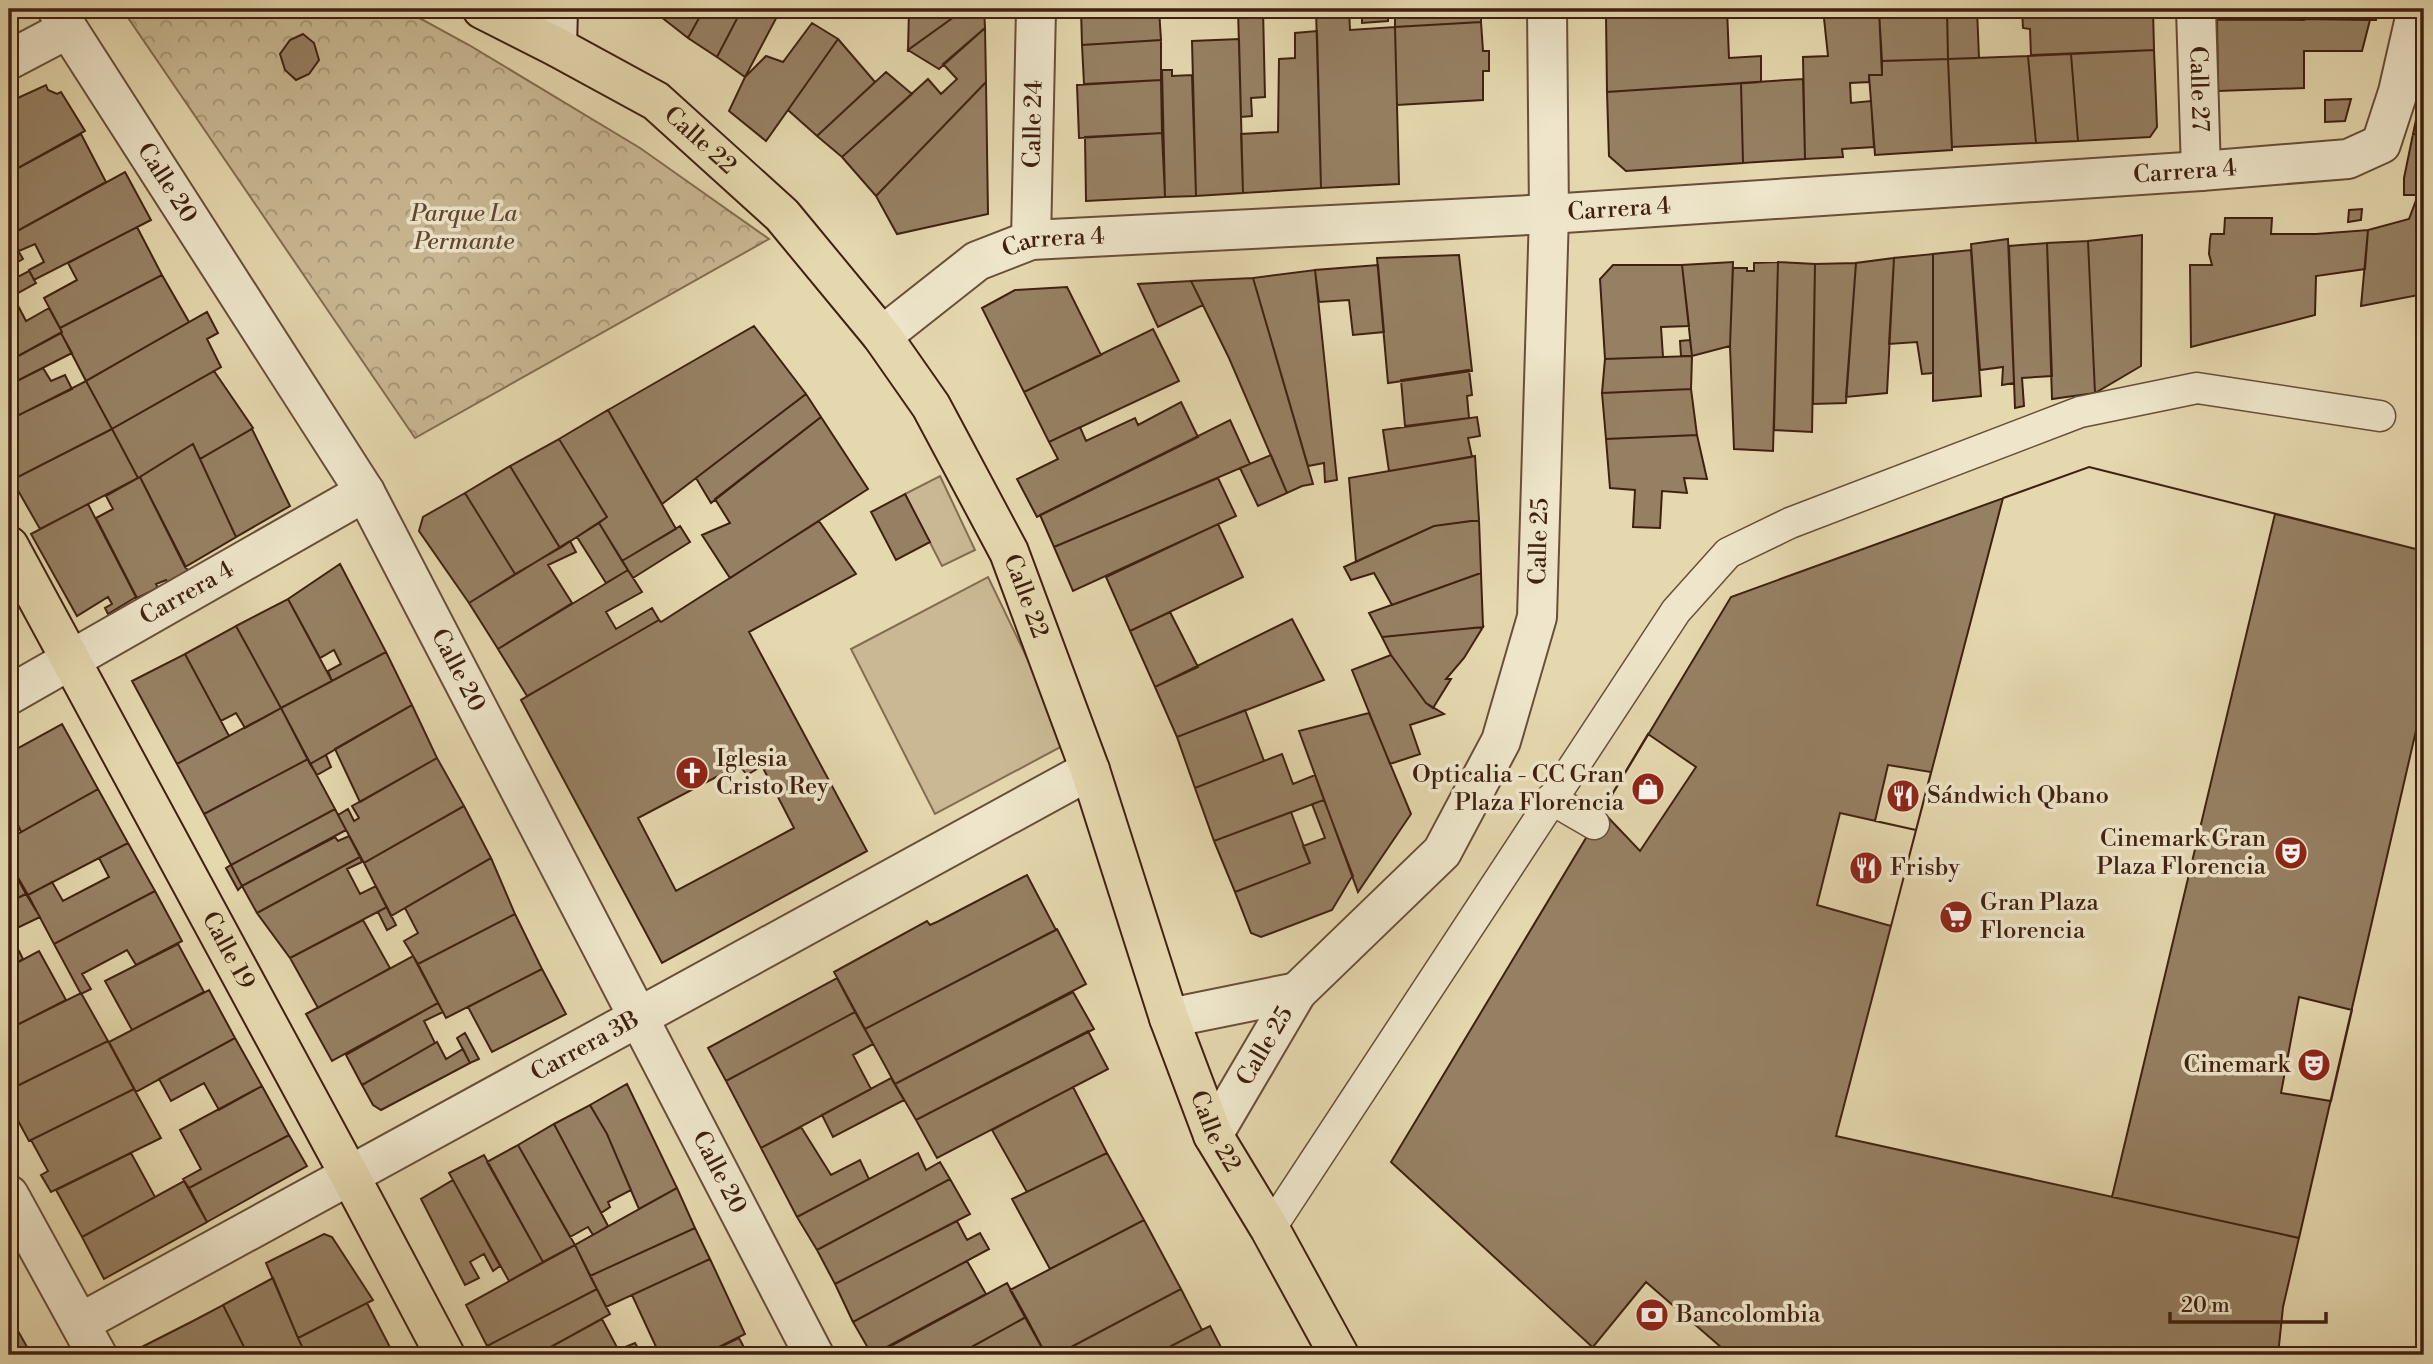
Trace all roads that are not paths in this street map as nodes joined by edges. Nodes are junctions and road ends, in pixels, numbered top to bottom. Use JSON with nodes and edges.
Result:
{"nodes":[{"id":1,"x":482,"y":9,"type":"edge"},
{"id":2,"x":558,"y":9,"type":"edge"},
{"id":3,"x":1036,"y":9,"type":"edge"},
{"id":4,"x":1547,"y":9,"type":"edge"},
{"id":5,"x":2196,"y":9,"type":"edge"},
{"id":6,"x":2417,"y":9,"type":"edge"},
{"id":7,"x":63,"y":19,"type":"edge"},
{"id":8,"x":557,"y":47,"type":"junction"},
{"id":9,"x":9,"y":60,"type":"edge"},
{"id":10,"x":2201,"y":171,"type":"junction"},
{"id":11,"x":1549,"y":214,"type":"junction"},
{"id":12,"x":1031,"y":240,"type":"junction"},
{"id":13,"x":882,"y":336,"type":"junction"},
{"id":14,"x":2380,"y":416,"type":"dead end"},
{"id":15,"x":365,"y":492,"type":"junction"},
{"id":16,"x":9,"y":546,"type":"edge"},
{"id":17,"x":71,"y":660,"type":"junction"},
{"id":18,"x":9,"y":695,"type":"edge"},
{"id":19,"x":1090,"y":770,"type":"junction"},
{"id":20,"x":1550,"y":799,"type":"junction"},
{"id":21,"x":1594,"y":824,"type":"dead end"},
{"id":22,"x":1297,"y":992,"type":"junction"},
{"id":23,"x":639,"y":1017,"type":"junction"},
{"id":24,"x":1169,"y":1018,"type":"junction"},
{"id":25,"x":1213,"y":1135,"type":"junction"},
{"id":26,"x":350,"y":1176,"type":"junction"},
{"id":27,"x":9,"y":1195,"type":"edge"},
{"id":28,"x":1270,"y":1229,"type":"junction"},
{"id":29,"x":88,"y":1339,"type":"edge"},
{"id":30,"x":445,"y":1355,"type":"edge"},
{"id":31,"x":814,"y":1355,"type":"edge"},
{"id":32,"x":1339,"y":1355,"type":"edge"}],
"edges":[{"from":1,"to":8,"type":"main road","name":"Calle 22"},
{"from":2,"to":8,"type":"street"},
{"from":3,"to":12,"type":"street","name":"Calle 24"},
{"from":4,"to":11,"type":"street","name":"Calle 25"},
{"from":5,"to":10,"type":"street","name":"Calle 27"},
{"from":6,"to":10,"type":"street","name":"Carrera 4"},
{"from":7,"to":9,"type":"street"},
{"from":7,"to":15,"type":"street","name":"Calle 20"},
{"from":8,"to":13,"type":"main road","name":"Calle 22"},
{"from":10,"to":11,"type":"street","name":"Carrera 4"},
{"from":11,"to":12,"type":"street","name":"Carrera 4"},
{"from":11,"to":22,"type":"street","name":"Calle 25"},
{"from":12,"to":13,"type":"street","name":"Carrera 4"},
{"from":13,"to":19,"type":"main road","name":"Calle 22"},
{"from":14,"to":20,"type":"lane"},
{"from":15,"to":17,"type":"street","name":"Carrera 4"},
{"from":15,"to":23,"type":"street","name":"Calle 20"},
{"from":16,"to":17,"type":"main road","name":"Calle 19"},
{"from":17,"to":18,"type":"street","name":"Carrera 4"},
{"from":17,"to":26,"type":"main road","name":"Calle 19"},
{"from":19,"to":23,"type":"street","name":"Carrera 3B"},
{"from":19,"to":24,"type":"main road","name":"Calle 22"},
{"from":20,"to":21,"type":"lane"},
{"from":20,"to":28,"type":"lane"},
{"from":22,"to":24,"type":"street","name":"Calle 25"},
{"from":22,"to":25,"type":"street","name":"Calle 25"},
{"from":23,"to":26,"type":"street","name":"Carrera 3B"},
{"from":23,"to":31,"type":"street","name":"Calle 20"},
{"from":24,"to":25,"type":"main road","name":"Calle 22"},
{"from":25,"to":28,"type":"main road","name":"Calle 22"},
{"from":26,"to":29,"type":"street","name":"Carrera 3B"},
{"from":26,"to":30,"type":"main road","name":"Calle 19"},
{"from":27,"to":29,"type":"street"},
{"from":28,"to":32,"type":"main road","name":"Calle 22"}]}
